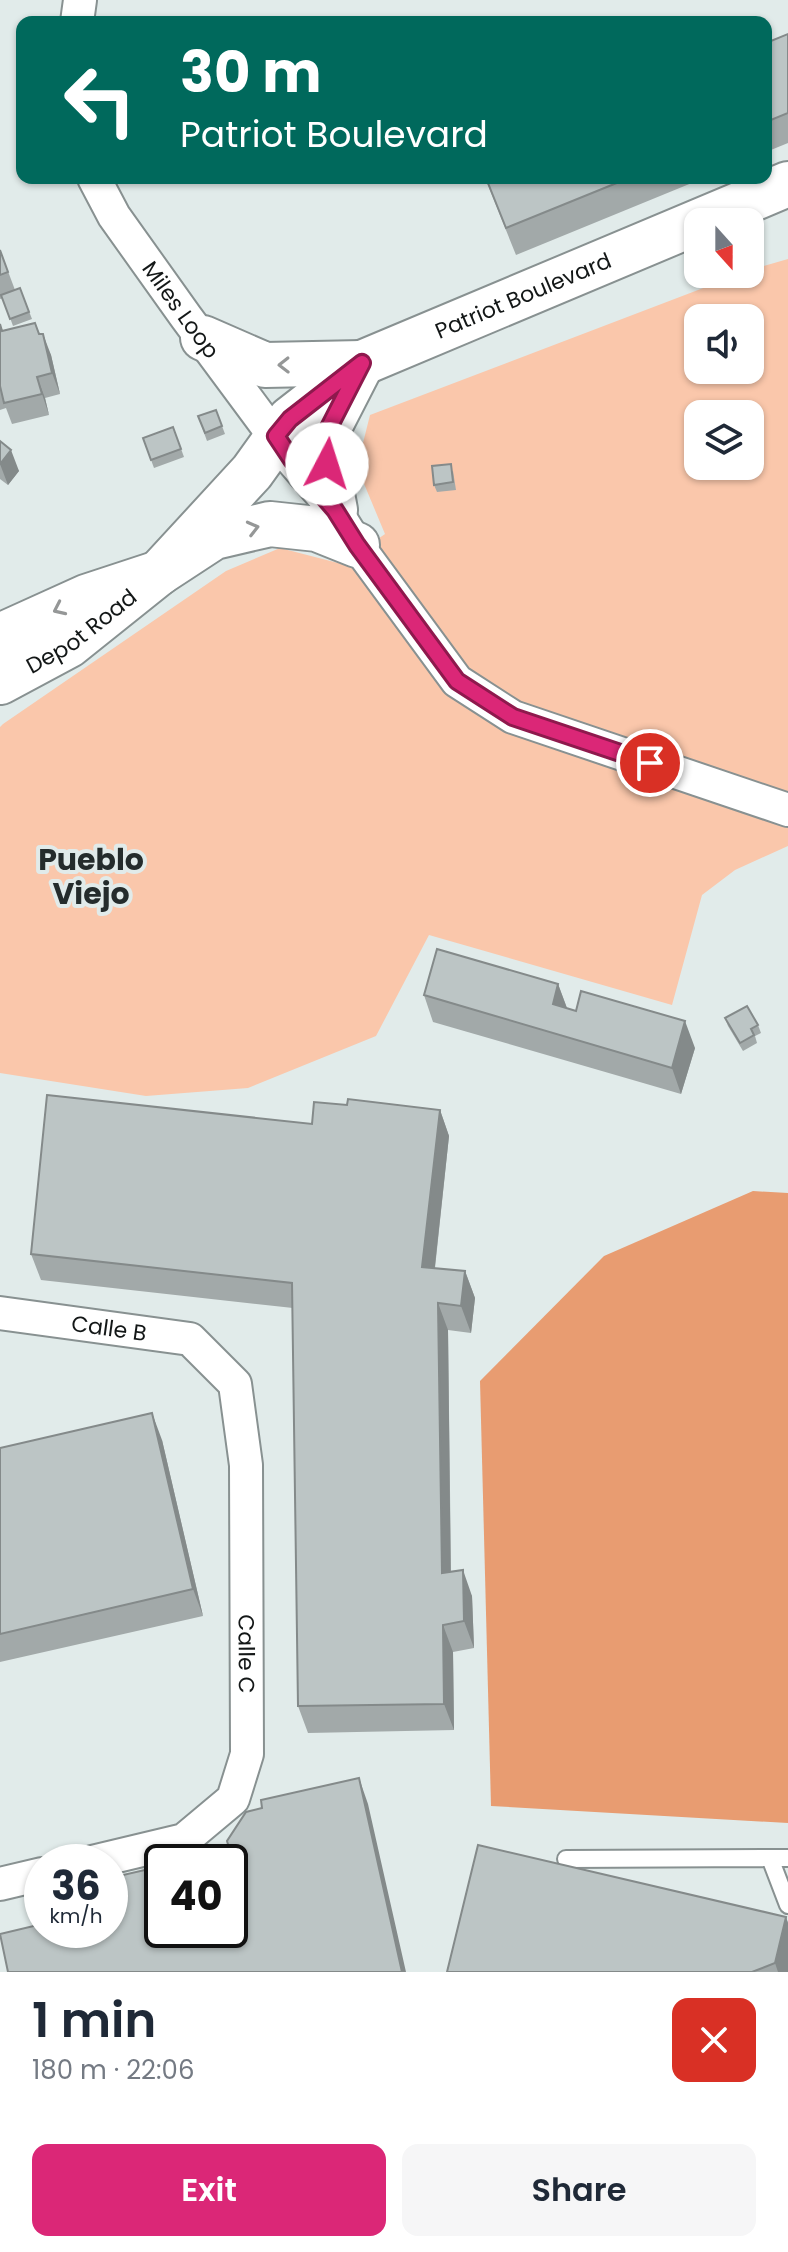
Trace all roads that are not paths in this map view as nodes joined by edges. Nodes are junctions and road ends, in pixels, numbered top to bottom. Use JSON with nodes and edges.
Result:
{"nodes":[{"id":1,"x":97,"y":184,"type":"edge"},
{"id":2,"x":788,"y":184,"type":"edge"},
{"id":3,"x":203,"y":338,"type":"junction"},
{"id":4,"x":362,"y":363,"type":"junction"},
{"id":5,"x":276,"y":436,"type":"junction"},
{"id":6,"x":346,"y":527,"type":"junction"},
{"id":7,"x":159,"y":573,"type":"junction"},
{"id":8,"x":0,"y":636,"type":"edge"},
{"id":9,"x":0,"y":682,"type":"edge"},
{"id":10,"x":788,"y":810,"type":"edge"},
{"id":11,"x":0,"y":1313,"type":"edge"},
{"id":12,"x":209,"y":1358,"type":"joint"},
{"id":13,"x":128,"y":1853,"type":"edge"},
{"id":14,"x":770,"y":1858,"type":"junction"},
{"id":15,"x":788,"y":1858,"type":"edge"},
{"id":16,"x":566,"y":1859,"type":"dead end"},
{"id":17,"x":24,"y":1878,"type":"edge"},
{"id":18,"x":0,"y":1884,"type":"edge"},
{"id":19,"x":788,"y":1905,"type":"edge"}],
"edges":[{"from":1,"to":3,"type":"street","name":"Miles Loop"},
{"from":2,"to":4,"type":"street","name":"Patriot Boulevard"},
{"from":4,"to":3,"type":"street","one_way":true},
{"from":3,"to":5,"type":"street","name":"Miles Loop"},
{"from":4,"to":5,"type":"street","name":"Patriot Boulevard"},
{"from":4,"to":6,"type":"street"},
{"from":5,"to":6,"type":"street","name":"Miles Loop"},
{"from":5,"to":7,"type":"street","name":"Depot Road"},
{"from":7,"to":6,"type":"street","one_way":true},
{"from":6,"to":10,"type":"street","name":"Miles Loop"},
{"from":7,"to":8,"type":"street","name":"Depot Road","one_way":true},
{"from":7,"to":9,"type":"street","name":"Depot Road"},
{"from":11,"to":12,"type":"street","name":"Calle B"},
{"from":12,"to":13,"type":"street","name":"Calle C"},
{"from":14,"to":15,"type":"lane"},
{"from":14,"to":16,"type":"lane"},
{"from":14,"to":19,"type":"lane"},
{"from":17,"to":18,"type":"street"}]}
